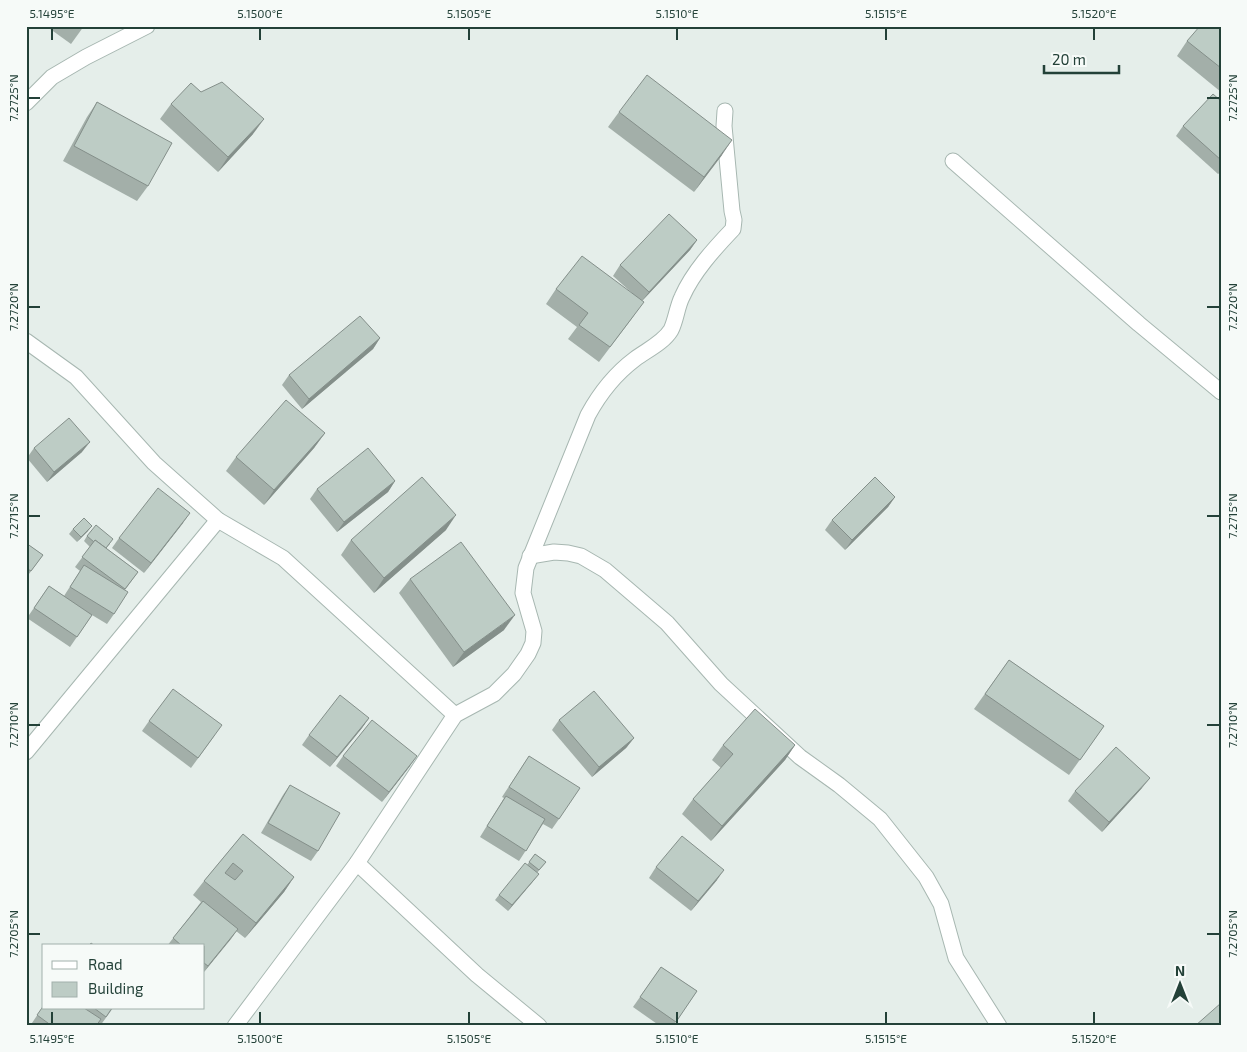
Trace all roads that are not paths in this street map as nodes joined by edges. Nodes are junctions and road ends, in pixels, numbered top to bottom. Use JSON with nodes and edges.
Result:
{"nodes":[{"id":1,"x":147,"y":26,"type":"edge"},
{"id":2,"x":26,"y":102,"type":"edge"},
{"id":3,"x":725,"y":111,"type":"dead end"},
{"id":4,"x":954,"y":162,"type":"dead end"},
{"id":5,"x":29,"y":347,"type":"edge"},
{"id":6,"x":1221,"y":392,"type":"edge"},
{"id":7,"x":218,"y":520,"type":"junction"},
{"id":8,"x":530,"y":556,"type":"junction"},
{"id":9,"x":455,"y":715,"type":"junction"},
{"id":10,"x":26,"y":752,"type":"edge"},
{"id":11,"x":357,"y":863,"type":"junction"},
{"id":12,"x":236,"y":1026,"type":"edge"},
{"id":13,"x":539,"y":1026,"type":"edge"},
{"id":14,"x":1000,"y":1026,"type":"edge"}],
"edges":[{"from":1,"to":2,"type":"street"},
{"from":3,"to":8,"type":"street"},
{"from":4,"to":6,"type":"street"},
{"from":5,"to":7,"type":"street"},
{"from":7,"to":9,"type":"street"},
{"from":7,"to":10,"type":"street"},
{"from":8,"to":9,"type":"street"},
{"from":8,"to":14,"type":"street"},
{"from":9,"to":11,"type":"street"},
{"from":11,"to":12,"type":"street"},
{"from":11,"to":13,"type":"street"}]}
